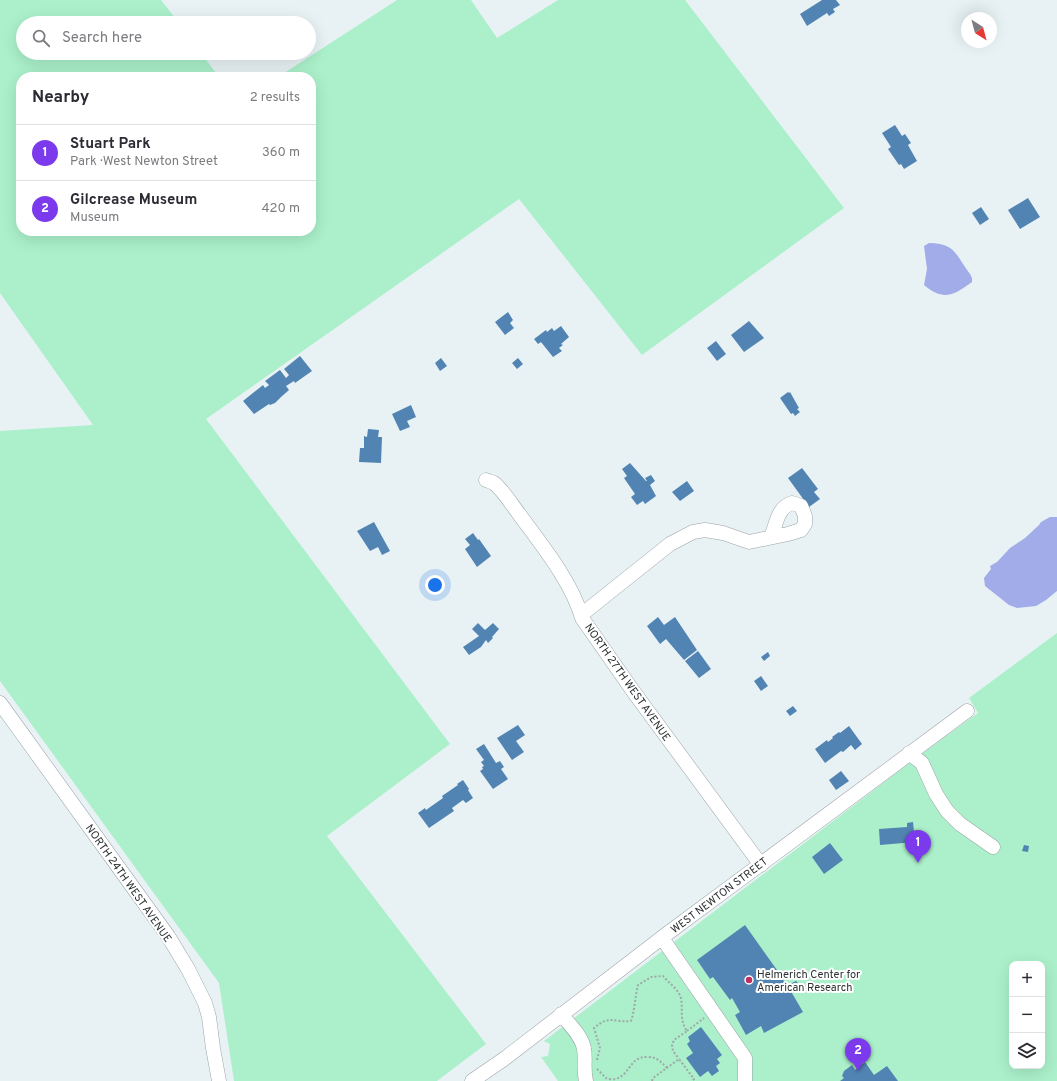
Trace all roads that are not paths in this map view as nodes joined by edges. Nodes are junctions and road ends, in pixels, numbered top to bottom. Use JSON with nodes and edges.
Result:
{"nodes":[{"id":1,"x":486,"y":480,"type":"dead end"},
{"id":2,"x":771,"y":537,"type":"dead end"},
{"id":3,"x":581,"y":614,"type":"junction"},
{"id":4,"x":0,"y":703,"type":"edge"},
{"id":5,"x":967,"y":711,"type":"dead end"},
{"id":6,"x":909,"y":753,"type":"junction"},
{"id":7,"x":993,"y":847,"type":"dead end"},
{"id":8,"x":761,"y":865,"type":"junction"},
{"id":9,"x":662,"y":938,"type":"junction"},
{"id":10,"x":561,"y":1014,"type":"junction"},
{"id":11,"x":219,"y":1081,"type":"edge"},
{"id":12,"x":472,"y":1081,"type":"edge"},
{"id":13,"x":586,"y":1081,"type":"edge"},
{"id":14,"x":745,"y":1081,"type":"edge"}],
"edges":[{"from":1,"to":3,"type":"street","name":"NORTH 27TH WEST AVENUE"},
{"from":2,"to":3,"type":"street"},
{"from":3,"to":8,"type":"street","name":"NORTH 27TH WEST AVENUE"},
{"from":4,"to":11,"type":"street","name":"NORTH 24TH WEST AVENUE"},
{"from":5,"to":6,"type":"street","name":"WEST NEWTON STREET"},
{"from":6,"to":7,"type":"street"},
{"from":6,"to":8,"type":"street","name":"WEST NEWTON STREET"},
{"from":8,"to":9,"type":"street","name":"WEST NEWTON STREET"},
{"from":9,"to":10,"type":"street","name":"WEST NEWTON STREET"},
{"from":9,"to":14,"type":"street"},
{"from":10,"to":12,"type":"street","name":"WEST NEWTON STREET"},
{"from":10,"to":13,"type":"street"}]}
